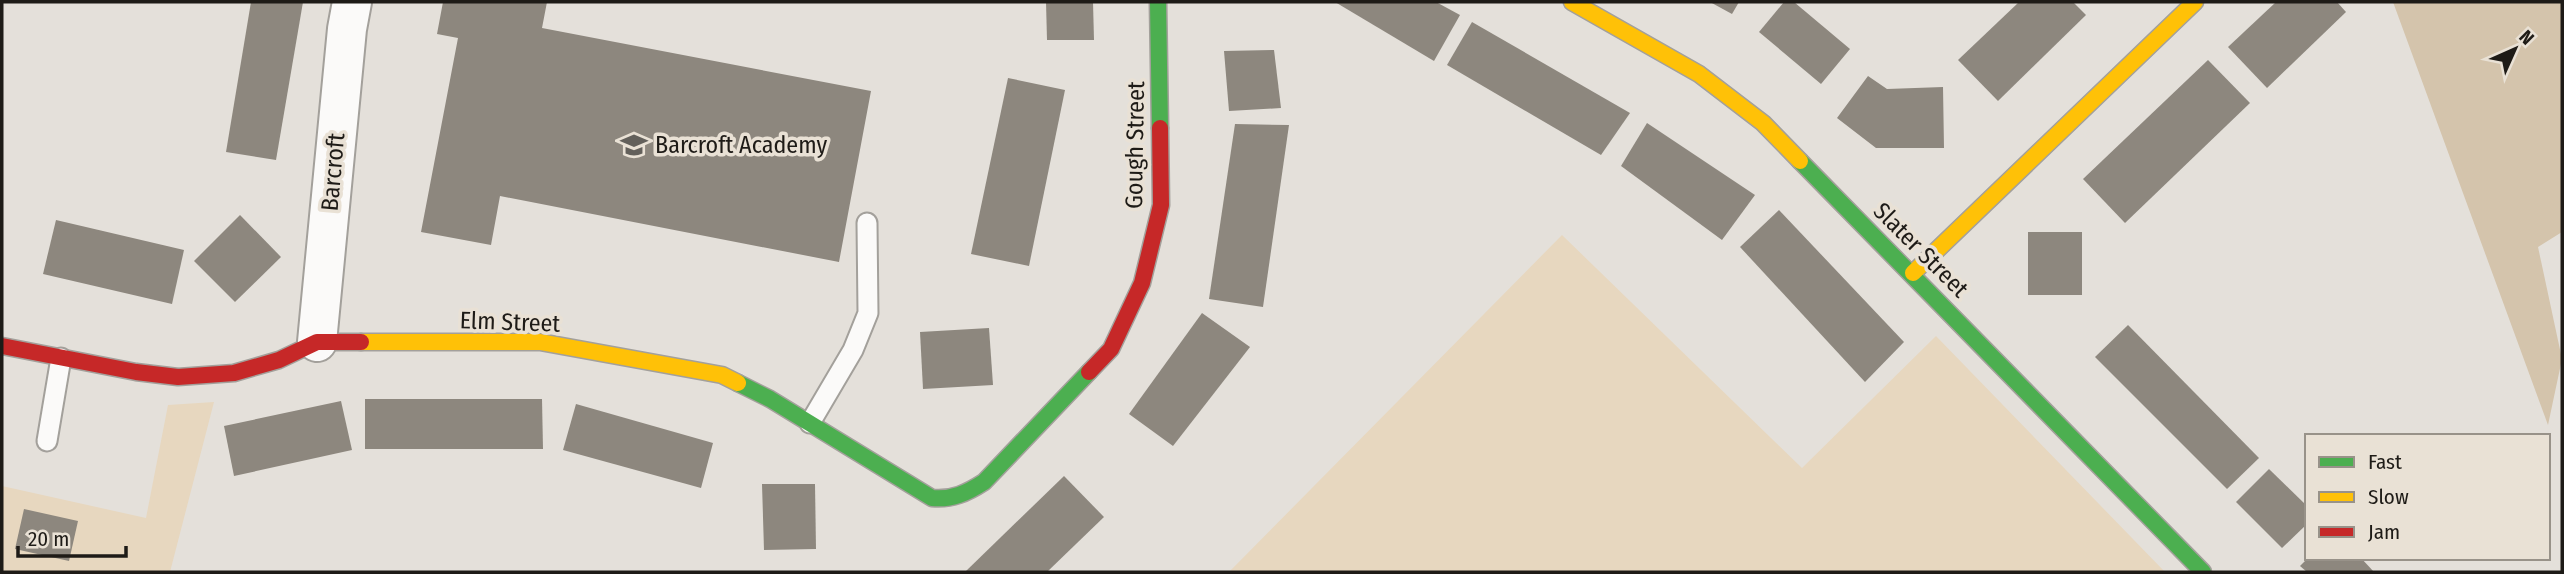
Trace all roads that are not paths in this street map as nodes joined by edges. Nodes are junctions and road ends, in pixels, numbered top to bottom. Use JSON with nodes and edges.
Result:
{"nodes":[{"id":1,"x":352,"y":2,"type":"edge"},
{"id":2,"x":1158,"y":2,"type":"edge"},
{"id":3,"x":1572,"y":2,"type":"edge"},
{"id":4,"x":2195,"y":2,"type":"edge"},
{"id":5,"x":867,"y":223,"type":"dead end"},
{"id":6,"x":1913,"y":273,"type":"junction"},
{"id":7,"x":317,"y":342,"type":"junction"},
{"id":8,"x":2,"y":346,"type":"edge"},
{"id":9,"x":61,"y":358,"type":"junction"},
{"id":10,"x":810,"y":424,"type":"junction"},
{"id":11,"x":47,"y":441,"type":"dead end"},
{"id":12,"x":984,"y":482,"type":"joint"},
{"id":13,"x":2203,"y":572,"type":"edge"}],
"edges":[{"from":1,"to":7,"type":"street","name":"Barcroft"},
{"from":2,"to":12,"type":"street","name":"Gough Street"},
{"from":3,"to":6,"type":"street","name":"Slater Street"},
{"from":4,"to":6,"type":"street"},
{"from":5,"to":10,"type":"lane"},
{"from":6,"to":13,"type":"street","name":"Slater Street"},
{"from":7,"to":9,"type":"street","name":"Elm Street"},
{"from":7,"to":10,"type":"street","name":"Elm Street"},
{"from":8,"to":9,"type":"street","name":"Elm Street"},
{"from":9,"to":11,"type":"lane"},
{"from":10,"to":12,"type":"street","name":"Elm Street"}]}
